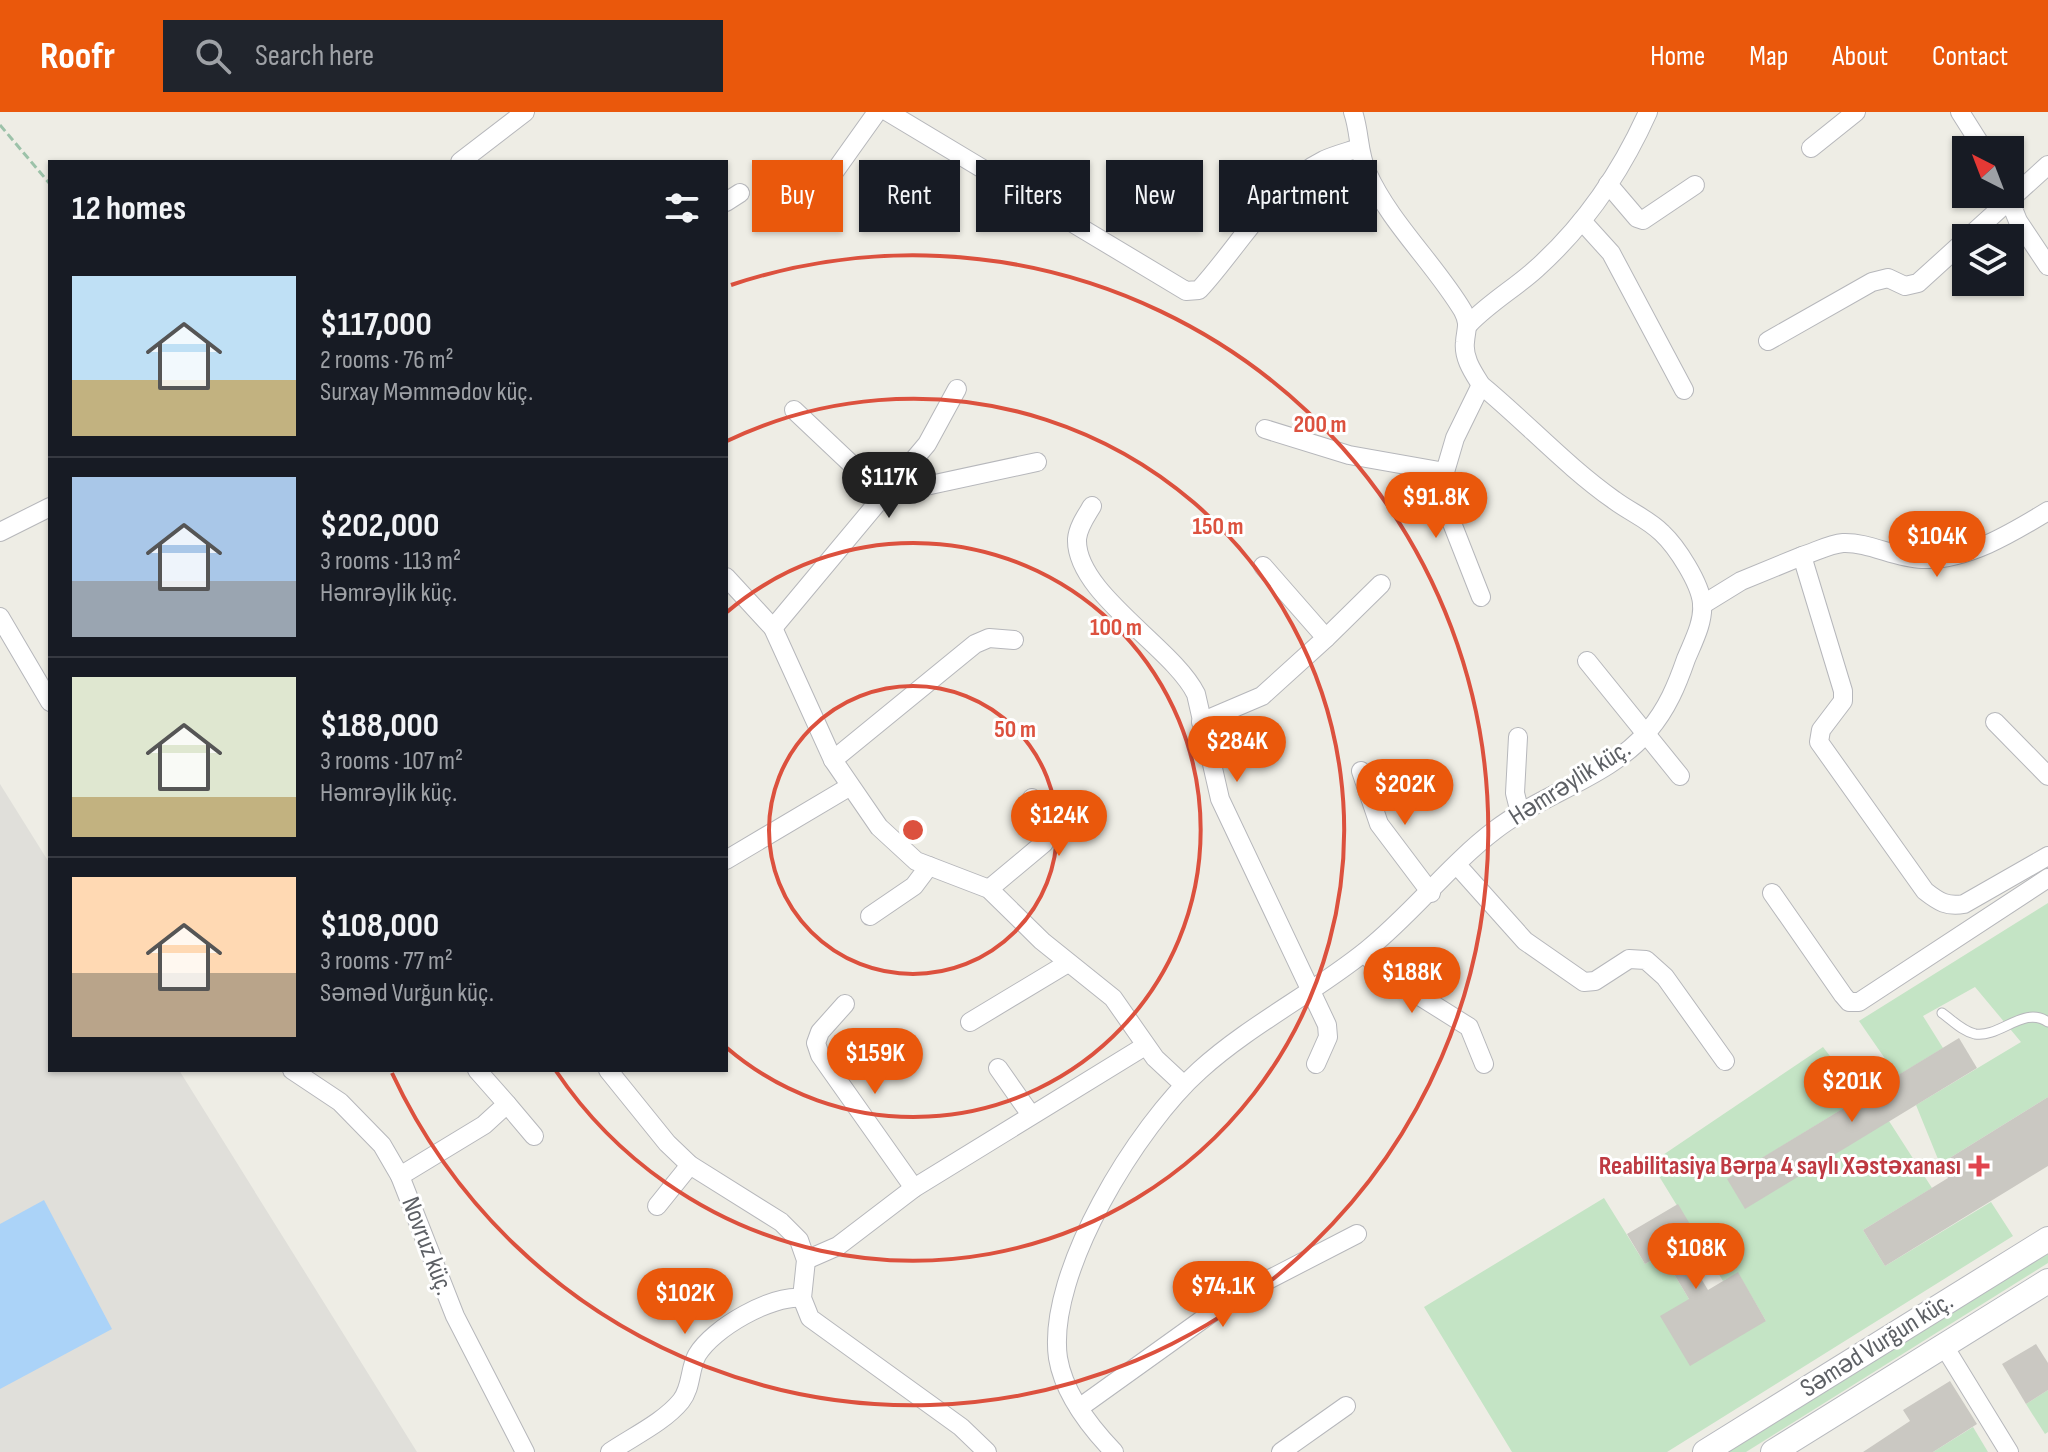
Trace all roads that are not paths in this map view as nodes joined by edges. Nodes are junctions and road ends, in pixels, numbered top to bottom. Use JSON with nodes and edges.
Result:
{"nodes":[{"id":1,"x":525,"y":112,"type":"edge"},
{"id":2,"x":877,"y":112,"type":"edge"},
{"id":3,"x":888,"y":112,"type":"edge"},
{"id":4,"x":1353,"y":112,"type":"edge"},
{"id":5,"x":1648,"y":112,"type":"edge"},
{"id":6,"x":1856,"y":112,"type":"edge"},
{"id":7,"x":1960,"y":112,"type":"edge"},
{"id":8,"x":1975,"y":136,"type":"edge"},
{"id":9,"x":1359,"y":148,"type":"junction"},
{"id":10,"x":1811,"y":148,"type":"dead end"},
{"id":11,"x":463,"y":160,"type":"edge"},
{"id":12,"x":843,"y":160,"type":"edge"},
{"id":13,"x":2048,"y":165,"type":"edge"},
{"id":14,"x":1608,"y":184,"type":"junction"},
{"id":15,"x":2024,"y":184,"type":"edge"},
{"id":16,"x":1695,"y":185,"type":"dead end"},
{"id":17,"x":1996,"y":208,"type":"edge"},
{"id":18,"x":2013,"y":208,"type":"edge"},
{"id":19,"x":1582,"y":221,"type":"junction"},
{"id":20,"x":2048,"y":266,"type":"edge"},
{"id":21,"x":1469,"y":324,"type":"junction"},
{"id":22,"x":1768,"y":341,"type":"dead end"},
{"id":23,"x":1481,"y":385,"type":"junction"},
{"id":24,"x":957,"y":389,"type":"dead end"},
{"id":25,"x":1684,"y":390,"type":"dead end"},
{"id":26,"x":794,"y":410,"type":"dead end"},
{"id":27,"x":1265,"y":429,"type":"dead end"},
{"id":28,"x":1037,"y":462,"type":"dead end"},
{"id":29,"x":1445,"y":472,"type":"junction"},
{"id":30,"x":884,"y":495,"type":"junction"},
{"id":31,"x":1092,"y":506,"type":"dead end"},
{"id":32,"x":48,"y":508,"type":"edge"},
{"id":33,"x":2048,"y":511,"type":"edge"},
{"id":34,"x":0,"y":532,"type":"edge"},
{"id":35,"x":1802,"y":556,"type":"junction"},
{"id":36,"x":1263,"y":566,"type":"dead end"},
{"id":37,"x":728,"y":579,"type":"edge"},
{"id":38,"x":1381,"y":584,"type":"dead end"},
{"id":39,"x":1481,"y":597,"type":"dead end"},
{"id":40,"x":1702,"y":605,"type":"junction"},
{"id":41,"x":0,"y":617,"type":"edge"},
{"id":42,"x":773,"y":628,"type":"junction"},
{"id":43,"x":1326,"y":638,"type":"junction"},
{"id":44,"x":1014,"y":640,"type":"dead end"},
{"id":45,"x":1587,"y":661,"type":"dead end"},
{"id":46,"x":43,"y":670,"type":"edge"},
{"id":47,"x":48,"y":693,"type":"edge"},
{"id":48,"x":1201,"y":722,"type":"junction"},
{"id":49,"x":1995,"y":722,"type":"dead end"},
{"id":50,"x":1647,"y":733,"type":"junction"},
{"id":51,"x":1518,"y":737,"type":"dead end"},
{"id":52,"x":833,"y":760,"type":"junction"},
{"id":53,"x":1361,"y":771,"type":"dead end"},
{"id":54,"x":1680,"y":776,"type":"dead end"},
{"id":55,"x":2048,"y":776,"type":"edge"},
{"id":56,"x":849,"y":787,"type":"junction"},
{"id":57,"x":1032,"y":798,"type":"dead end"},
{"id":58,"x":1520,"y":813,"type":"junction"},
{"id":59,"x":2048,"y":856,"type":"edge"},
{"id":60,"x":728,"y":859,"type":"edge"},
{"id":61,"x":1457,"y":865,"type":"junction"},
{"id":62,"x":929,"y":866,"type":"junction"},
{"id":63,"x":2048,"y":878,"type":"edge"},
{"id":64,"x":989,"y":889,"type":"junction"},
{"id":65,"x":1431,"y":893,"type":"junction"},
{"id":66,"x":1772,"y":893,"type":"dead end"},
{"id":67,"x":870,"y":916,"type":"dead end"},
{"id":68,"x":1364,"y":953,"type":"junction"},
{"id":69,"x":1068,"y":963,"type":"junction"},
{"id":70,"x":1311,"y":992,"type":"junction"},
{"id":71,"x":845,"y":1004,"type":"dead end"},
{"id":72,"x":1942,"y":1013,"type":"dead end"},
{"id":73,"x":970,"y":1022,"type":"dead end"},
{"id":74,"x":2048,"y":1022,"type":"edge"},
{"id":75,"x":1145,"y":1046,"type":"junction"},
{"id":76,"x":1725,"y":1061,"type":"dead end"},
{"id":77,"x":1316,"y":1064,"type":"dead end"},
{"id":78,"x":1484,"y":1064,"type":"dead end"},
{"id":79,"x":998,"y":1068,"type":"dead end"},
{"id":80,"x":479,"y":1072,"type":"edge"},
{"id":81,"x":610,"y":1072,"type":"edge"},
{"id":82,"x":302,"y":1073,"type":"edge"},
{"id":83,"x":1184,"y":1085,"type":"junction"},
{"id":84,"x":507,"y":1104,"type":"junction"},
{"id":85,"x":1031,"y":1115,"type":"junction"},
{"id":86,"x":534,"y":1136,"type":"dead end"},
{"id":87,"x":690,"y":1165,"type":"junction"},
{"id":88,"x":400,"y":1176,"type":"junction"},
{"id":89,"x":914,"y":1188,"type":"junction"},
{"id":90,"x":657,"y":1206,"type":"dead end"},
{"id":91,"x":1357,"y":1234,"type":"dead end"},
{"id":92,"x":2048,"y":1239,"type":"edge"},
{"id":93,"x":806,"y":1260,"type":"junction"},
{"id":94,"x":2048,"y":1281,"type":"edge"},
{"id":95,"x":802,"y":1298,"type":"junction"},
{"id":96,"x":1944,"y":1346,"type":"junction"},
{"id":97,"x":1346,"y":1406,"type":"dead end"},
{"id":98,"x":1079,"y":1408,"type":"junction"},
{"id":99,"x":525,"y":1452,"type":"edge"},
{"id":100,"x":610,"y":1452,"type":"edge"},
{"id":101,"x":987,"y":1452,"type":"edge"},
{"id":102,"x":1114,"y":1452,"type":"edge"},
{"id":103,"x":1281,"y":1452,"type":"edge"},
{"id":104,"x":1705,"y":1452,"type":"edge"},
{"id":105,"x":1773,"y":1452,"type":"edge"},
{"id":106,"x":2009,"y":1452,"type":"edge"}],
"edges":[{"from":1,"to":11,"type":"street"},
{"from":2,"to":12,"type":"street"},
{"from":3,"to":9,"type":"street"},
{"from":4,"to":9,"type":"street"},
{"from":5,"to":14,"type":"street"},
{"from":6,"to":10,"type":"street"},
{"from":7,"to":8,"type":"street"},
{"from":9,"to":21,"type":"street"},
{"from":13,"to":15,"type":"street"},
{"from":14,"to":16,"type":"street"},
{"from":14,"to":19,"type":"street"},
{"from":17,"to":22,"type":"street"},
{"from":18,"to":20,"type":"street"},
{"from":19,"to":21,"type":"street"},
{"from":19,"to":25,"type":"street"},
{"from":21,"to":23,"type":"street"},
{"from":23,"to":29,"type":"street"},
{"from":23,"to":40,"type":"street"},
{"from":24,"to":30,"type":"street"},
{"from":26,"to":30,"type":"street"},
{"from":27,"to":29,"type":"street"},
{"from":28,"to":30,"type":"street"},
{"from":29,"to":39,"type":"street"},
{"from":30,"to":42,"type":"street"},
{"from":31,"to":48,"type":"street"},
{"from":32,"to":34,"type":"street"},
{"from":33,"to":35,"type":"street"},
{"from":35,"to":40,"type":"street"},
{"from":35,"to":59,"type":"street"},
{"from":36,"to":43,"type":"street"},
{"from":37,"to":42,"type":"street"},
{"from":38,"to":43,"type":"street"},
{"from":40,"to":50,"type":"street","name":"Həmrəylik küç."},
{"from":41,"to":46,"type":"street"},
{"from":42,"to":52,"type":"street"},
{"from":43,"to":48,"type":"street"},
{"from":44,"to":52,"type":"street"},
{"from":45,"to":50,"type":"street"},
{"from":46,"to":47,"type":"street"},
{"from":48,"to":70,"type":"street"},
{"from":49,"to":55,"type":"street"},
{"from":50,"to":54,"type":"street"},
{"from":50,"to":58,"type":"street","name":"Həmrəylik küç."},
{"from":51,"to":58,"type":"street"},
{"from":52,"to":56,"type":"street"},
{"from":53,"to":65,"type":"street"},
{"from":56,"to":60,"type":"street"},
{"from":56,"to":62,"type":"street"},
{"from":57,"to":64,"type":"street"},
{"from":58,"to":61,"type":"street","name":"Həmrəylik küç."},
{"from":61,"to":65,"type":"street","name":"Həmrəylik küç."},
{"from":61,"to":76,"type":"street"},
{"from":62,"to":64,"type":"street"},
{"from":62,"to":67,"type":"street"},
{"from":63,"to":66,"type":"street"},
{"from":64,"to":69,"type":"street"},
{"from":65,"to":68,"type":"street","name":"Həmrəylik küç."},
{"from":68,"to":70,"type":"street","name":"Həmrəylik küç."},
{"from":68,"to":78,"type":"street"},
{"from":69,"to":73,"type":"street"},
{"from":69,"to":75,"type":"street"},
{"from":70,"to":77,"type":"street"},
{"from":70,"to":83,"type":"street","name":"Həmrəylik küç."},
{"from":71,"to":89,"type":"street"},
{"from":72,"to":74,"type":"lane"},
{"from":75,"to":83,"type":"street"},
{"from":75,"to":85,"type":"street"},
{"from":79,"to":85,"type":"street"},
{"from":80,"to":84,"type":"street"},
{"from":81,"to":87,"type":"street"},
{"from":82,"to":88,"type":"street","name":"Novruz küç."},
{"from":83,"to":98,"type":"street","name":"Həmrəylik küç."},
{"from":84,"to":86,"type":"street"},
{"from":84,"to":88,"type":"street"},
{"from":85,"to":89,"type":"street"},
{"from":87,"to":90,"type":"street"},
{"from":87,"to":93,"type":"street"},
{"from":88,"to":99,"type":"street","name":"Novruz küç."},
{"from":89,"to":93,"type":"street"},
{"from":91,"to":98,"type":"street"},
{"from":92,"to":104,"type":"main road","name":"Səməd Vurğun küç."},
{"from":93,"to":95,"type":"street"},
{"from":94,"to":96,"type":"main road","name":"Səməd Vurğun küç."},
{"from":95,"to":100,"type":"street"},
{"from":95,"to":101,"type":"street"},
{"from":96,"to":105,"type":"main road","name":"Səməd Vurğun küç."},
{"from":96,"to":106,"type":"street"},
{"from":97,"to":103,"type":"street"},
{"from":98,"to":102,"type":"street","name":"Həmrəylik küç."}]}
